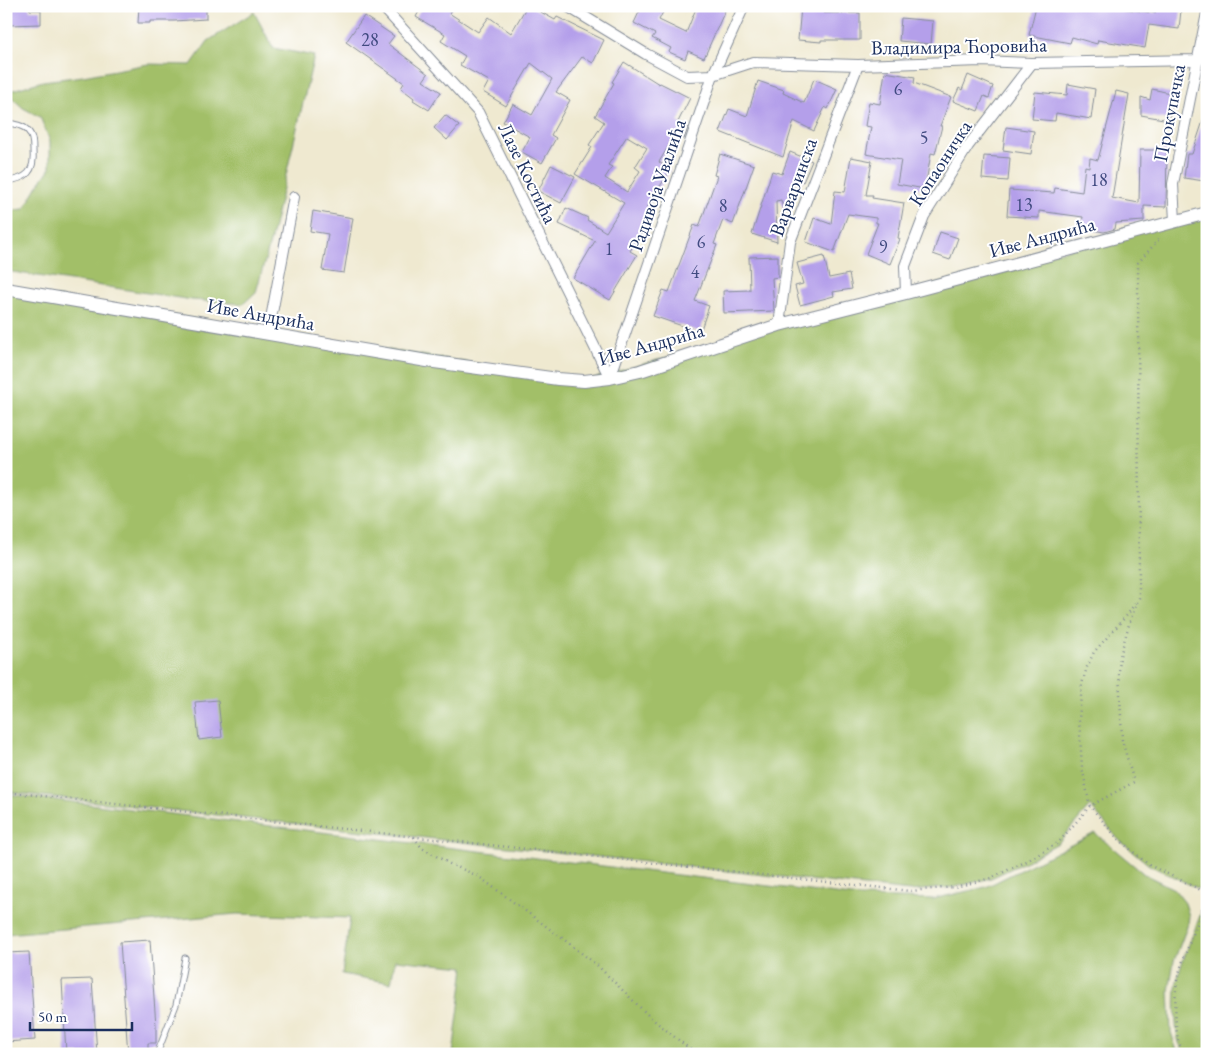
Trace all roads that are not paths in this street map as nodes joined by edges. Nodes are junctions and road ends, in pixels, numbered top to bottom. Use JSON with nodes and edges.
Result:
{"nodes":[{"id":1,"x":382,"y":6,"type":"edge"},
{"id":2,"x":567,"y":6,"type":"edge"},
{"id":3,"x":744,"y":6,"type":"edge"},
{"id":4,"x":1207,"y":13,"type":"edge"},
{"id":5,"x":1202,"y":58,"type":"edge"},
{"id":6,"x":1032,"y":63,"type":"junction"},
{"id":7,"x":858,"y":65,"type":"junction"},
{"id":8,"x":713,"y":75,"type":"junction"},
{"id":9,"x":6,"y":123,"type":"edge"},
{"id":10,"x":6,"y":180,"type":"edge"},
{"id":11,"x":294,"y":197,"type":"dead end"},
{"id":12,"x":1207,"y":213,"type":"edge"},
{"id":13,"x":1174,"y":221,"type":"junction"},
{"id":14,"x":6,"y":289,"type":"edge"},
{"id":15,"x":906,"y":293,"type":"junction"},
{"id":16,"x":779,"y":325,"type":"junction"},
{"id":17,"x":268,"y":334,"type":"junction"},
{"id":18,"x":610,"y":378,"type":"junction"},
{"id":19,"x":185,"y":958,"type":"dead end"},
{"id":20,"x":157,"y":1054,"type":"edge"}],
"edges":[{"from":1,"to":18,"type":"street","name":"Лазе Костића"},
{"from":2,"to":8,"type":"street","name":"Владимира Ћоровића"},
{"from":3,"to":8,"type":"street","name":"Радивоја Увалића"},
{"from":4,"to":5,"type":"street","name":"Прокупачка"},
{"from":5,"to":6,"type":"street","name":"Владимира Ћоровића"},
{"from":5,"to":13,"type":"street","name":"Прокупачка"},
{"from":6,"to":7,"type":"street","name":"Владимира Ћоровића"},
{"from":6,"to":15,"type":"street","name":"Копаоничка"},
{"from":7,"to":8,"type":"street","name":"Владимира Ћоровића"},
{"from":7,"to":16,"type":"street","name":"Варваринска"},
{"from":8,"to":18,"type":"street","name":"Радивоја Увалића"},
{"from":9,"to":10,"type":"lane"},
{"from":11,"to":17,"type":"street"},
{"from":12,"to":13,"type":"street","name":"Иве Андрића"},
{"from":13,"to":15,"type":"street","name":"Иве Андрића"},
{"from":14,"to":17,"type":"street","name":"Иве Андрића"},
{"from":15,"to":16,"type":"street","name":"Иве Андрића"},
{"from":16,"to":18,"type":"street","name":"Иве Андрића"},
{"from":17,"to":18,"type":"street","name":"Иве Андрића"},
{"from":19,"to":20,"type":"lane"}]}
